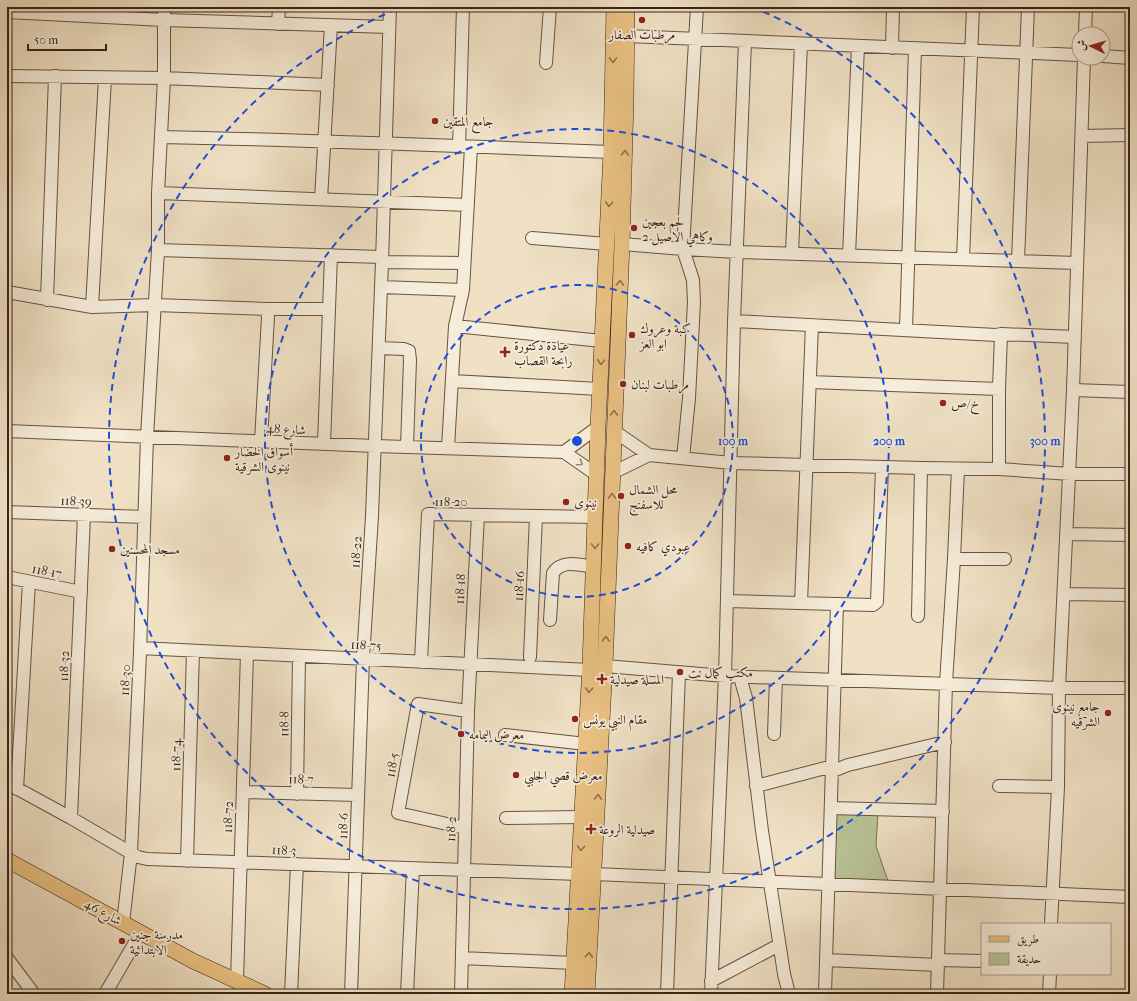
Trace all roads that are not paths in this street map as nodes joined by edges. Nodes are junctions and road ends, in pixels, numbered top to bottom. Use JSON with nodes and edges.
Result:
{"nodes":[{"id":1,"x":164,"y":7,"type":"edge"},
{"id":2,"x":279,"y":7,"type":"edge"},
{"id":3,"x":390,"y":7,"type":"edge"},
{"id":4,"x":463,"y":7,"type":"edge"},
{"id":5,"x":550,"y":7,"type":"edge"},
{"id":6,"x":614,"y":7,"type":"edge"},
{"id":7,"x":627,"y":7,"type":"edge"},
{"id":8,"x":697,"y":7,"type":"edge"},
{"id":9,"x":893,"y":7,"type":"edge"},
{"id":10,"x":973,"y":7,"type":"edge"},
{"id":11,"x":1028,"y":7,"type":"edge"},
{"id":12,"x":1086,"y":7,"type":"edge"},
{"id":13,"x":54,"y":11,"type":"edge"},
{"id":14,"x":7,"y":12,"type":"edge"},
{"id":15,"x":164,"y":20,"type":"junction"},
{"id":16,"x":278,"y":24,"type":"junction"},
{"id":17,"x":331,"y":25,"type":"junction"},
{"id":18,"x":1085,"y":26,"type":"edge"},
{"id":19,"x":389,"y":27,"type":"junction"},
{"id":20,"x":627,"y":36,"type":"junction"},
{"id":21,"x":694,"y":39,"type":"junction"},
{"id":22,"x":745,"y":41,"type":"junction"},
{"id":23,"x":801,"y":44,"type":"junction"},
{"id":24,"x":858,"y":46,"type":"junction"},
{"id":25,"x":892,"y":48,"type":"junction"},
{"id":26,"x":915,"y":49,"type":"junction"},
{"id":27,"x":971,"y":51,"type":"junction"},
{"id":28,"x":1026,"y":53,"type":"junction"},
{"id":29,"x":1071,"y":55,"type":"edge"},
{"id":30,"x":1111,"y":57,"type":"edge"},
{"id":31,"x":1130,"y":58,"type":"edge"},
{"id":32,"x":546,"y":63,"type":"dead end"},
{"id":33,"x":1084,"y":66,"type":"edge"},
{"id":34,"x":7,"y":76,"type":"edge"},
{"id":35,"x":55,"y":76,"type":"junction"},
{"id":36,"x":105,"y":78,"type":"junction"},
{"id":37,"x":164,"y":78,"type":"junction"},
{"id":38,"x":328,"y":85,"type":"junction"},
{"id":39,"x":1130,"y":135,"type":"edge"},
{"id":40,"x":1082,"y":136,"type":"junction"},
{"id":41,"x":161,"y":137,"type":"junction"},
{"id":42,"x":326,"y":141,"type":"junction"},
{"id":43,"x":387,"y":144,"type":"junction"},
{"id":44,"x":458,"y":147,"type":"junction"},
{"id":45,"x":471,"y":147,"type":"junction"},
{"id":46,"x":611,"y":152,"type":"junction"},
{"id":47,"x":158,"y":193,"type":"junction"},
{"id":48,"x":322,"y":199,"type":"junction"},
{"id":49,"x":384,"y":201,"type":"junction"},
{"id":50,"x":468,"y":205,"type":"junction"},
{"id":51,"x":532,"y":238,"type":"dead end"},
{"id":52,"x":614,"y":244,"type":"junction"},
{"id":53,"x":158,"y":250,"type":"junction"},
{"id":54,"x":683,"y":250,"type":"junction"},
{"id":55,"x":738,"y":252,"type":"junction"},
{"id":56,"x":792,"y":254,"type":"junction"},
{"id":57,"x":331,"y":255,"type":"junction"},
{"id":58,"x":849,"y":255,"type":"junction"},
{"id":59,"x":908,"y":257,"type":"junction"},
{"id":60,"x":382,"y":259,"type":"junction"},
{"id":61,"x":963,"y":259,"type":"junction"},
{"id":62,"x":1018,"y":261,"type":"junction"},
{"id":63,"x":464,"y":263,"type":"junction"},
{"id":64,"x":1076,"y":263,"type":"junction"},
{"id":65,"x":381,"y":288,"type":"junction"},
{"id":66,"x":463,"y":290,"type":"junction"},
{"id":67,"x":7,"y":292,"type":"edge"},
{"id":68,"x":46,"y":300,"type":"junction"},
{"id":69,"x":155,"y":305,"type":"junction"},
{"id":70,"x":92,"y":307,"type":"junction"},
{"id":71,"x":267,"y":309,"type":"junction"},
{"id":72,"x":329,"y":309,"type":"junction"},
{"id":73,"x":734,"y":321,"type":"junction"},
{"id":74,"x":812,"y":325,"type":"junction"},
{"id":75,"x":455,"y":326,"type":"junction"},
{"id":76,"x":906,"y":329,"type":"junction"},
{"id":77,"x":1000,"y":334,"type":"junction"},
{"id":78,"x":1074,"y":337,"type":"junction"},
{"id":79,"x":602,"y":341,"type":"junction"},
{"id":80,"x":379,"y":348,"type":"junction"},
{"id":81,"x":452,"y":381,"type":"junction"},
{"id":82,"x":810,"y":382,"type":"junction"},
{"id":83,"x":600,"y":389,"type":"junction"},
{"id":84,"x":999,"y":389,"type":"junction"},
{"id":85,"x":1073,"y":390,"type":"junction"},
{"id":86,"x":1130,"y":392,"type":"edge"},
{"id":87,"x":598,"y":427,"type":"junction"},
{"id":88,"x":7,"y":431,"type":"edge"},
{"id":89,"x":614,"y":431,"type":"junction"},
{"id":90,"x":147,"y":437,"type":"junction"},
{"id":91,"x":261,"y":441,"type":"junction"},
{"id":92,"x":324,"y":444,"type":"junction"},
{"id":93,"x":375,"y":446,"type":"junction"},
{"id":94,"x":407,"y":447,"type":"junction"},
{"id":95,"x":448,"y":448,"type":"junction"},
{"id":96,"x":564,"y":452,"type":"junction"},
{"id":97,"x":649,"y":455,"type":"junction"},
{"id":98,"x":683,"y":458,"type":"junction"},
{"id":99,"x":731,"y":462,"type":"junction"},
{"id":100,"x":806,"y":465,"type":"junction"},
{"id":101,"x":882,"y":467,"type":"junction"},
{"id":102,"x":921,"y":468,"type":"junction"},
{"id":103,"x":958,"y":469,"type":"junction"},
{"id":104,"x":1000,"y":469,"type":"junction"},
{"id":105,"x":612,"y":473,"type":"junction"},
{"id":106,"x":1070,"y":474,"type":"junction"},
{"id":107,"x":1130,"y":474,"type":"edge"},
{"id":108,"x":597,"y":475,"type":"junction"},
{"id":109,"x":7,"y":512,"type":"edge"},
{"id":110,"x":84,"y":515,"type":"junction"},
{"id":111,"x":478,"y":515,"type":"junction"},
{"id":112,"x":536,"y":516,"type":"junction"},
{"id":113,"x":596,"y":517,"type":"junction"},
{"id":114,"x":144,"y":518,"type":"junction"},
{"id":115,"x":1066,"y":534,"type":"junction"},
{"id":116,"x":1130,"y":535,"type":"edge"},
{"id":117,"x":954,"y":559,"type":"junction"},
{"id":118,"x":1005,"y":559,"type":"dead end"},
{"id":119,"x":594,"y":566,"type":"junction"},
{"id":120,"x":7,"y":577,"type":"edge"},
{"id":121,"x":29,"y":582,"type":"junction"},
{"id":122,"x":81,"y":592,"type":"junction"},
{"id":123,"x":1064,"y":594,"type":"junction"},
{"id":124,"x":1130,"y":595,"type":"edge"},
{"id":125,"x":728,"y":601,"type":"junction"},
{"id":126,"x":801,"y":603,"type":"junction"},
{"id":127,"x":837,"y":604,"type":"junction"},
{"id":128,"x":918,"y":616,"type":"dead end"},
{"id":129,"x":550,"y":620,"type":"dead end"},
{"id":130,"x":140,"y":648,"type":"junction"},
{"id":131,"x":193,"y":651,"type":"junction"},
{"id":132,"x":247,"y":653,"type":"junction"},
{"id":133,"x":299,"y":656,"type":"junction"},
{"id":134,"x":530,"y":657,"type":"dead end"},
{"id":135,"x":363,"y":659,"type":"junction"},
{"id":136,"x":421,"y":662,"type":"junction"},
{"id":137,"x":471,"y":664,"type":"junction"},
{"id":138,"x":605,"y":666,"type":"junction"},
{"id":139,"x":590,"y":670,"type":"junction"},
{"id":140,"x":679,"y":673,"type":"junction"},
{"id":141,"x":725,"y":676,"type":"junction"},
{"id":142,"x":740,"y":677,"type":"junction"},
{"id":143,"x":776,"y":678,"type":"junction"},
{"id":144,"x":835,"y":680,"type":"junction"},
{"id":145,"x":946,"y":683,"type":"junction"},
{"id":146,"x":1059,"y":688,"type":"junction"},
{"id":147,"x":1130,"y":688,"type":"edge"},
{"id":148,"x":468,"y":711,"type":"junction"},
{"id":149,"x":774,"y":734,"type":"dead end"},
{"id":150,"x":505,"y":735,"type":"dead end"},
{"id":151,"x":945,"y":742,"type":"junction"},
{"id":152,"x":586,"y":744,"type":"junction"},
{"id":153,"x":833,"y":768,"type":"junction"},
{"id":154,"x":12,"y":786,"type":"edge"},
{"id":155,"x":756,"y":786,"type":"junction"},
{"id":156,"x":999,"y":786,"type":"dead end"},
{"id":157,"x":1058,"y":787,"type":"junction"},
{"id":158,"x":243,"y":792,"type":"junction"},
{"id":159,"x":297,"y":794,"type":"junction"},
{"id":160,"x":358,"y":795,"type":"junction"},
{"id":161,"x":831,"y":808,"type":"junction"},
{"id":162,"x":943,"y":811,"type":"junction"},
{"id":163,"x":582,"y":817,"type":"junction"},
{"id":164,"x":71,"y":818,"type":"junction"},
{"id":165,"x":506,"y":818,"type":"dead end"},
{"id":166,"x":465,"y":828,"type":"junction"},
{"id":167,"x":131,"y":853,"type":"junction"},
{"id":168,"x":7,"y":860,"type":"edge"},
{"id":169,"x":187,"y":860,"type":"junction"},
{"id":170,"x":241,"y":863,"type":"junction"},
{"id":171,"x":297,"y":864,"type":"junction"},
{"id":172,"x":356,"y":866,"type":"junction"},
{"id":173,"x":413,"y":868,"type":"junction"},
{"id":174,"x":464,"y":870,"type":"junction"},
{"id":175,"x":587,"y":874,"type":"junction"},
{"id":176,"x":672,"y":878,"type":"junction"},
{"id":177,"x":715,"y":880,"type":"junction"},
{"id":178,"x":770,"y":882,"type":"junction"},
{"id":179,"x":829,"y":884,"type":"junction"},
{"id":180,"x":941,"y":889,"type":"junction"},
{"id":181,"x":1052,"y":894,"type":"junction"},
{"id":182,"x":1130,"y":897,"type":"edge"},
{"id":183,"x":123,"y":923,"type":"junction"},
{"id":184,"x":1052,"y":923,"type":"edge"},
{"id":185,"x":141,"y":932,"type":"junction"},
{"id":186,"x":779,"y":945,"type":"junction"},
{"id":187,"x":7,"y":958,"type":"edge"},
{"id":188,"x":462,"y":958,"type":"junction"},
{"id":189,"x":826,"y":960,"type":"junction"},
{"id":190,"x":981,"y":961,"type":"edge"},
{"id":191,"x":938,"y":963,"type":"junction"},
{"id":192,"x":574,"y":964,"type":"junction"},
{"id":193,"x":1050,"y":975,"type":"edge"},
{"id":194,"x":237,"y":981,"type":"junction"},
{"id":195,"x":711,"y":981,"type":"junction"},
{"id":196,"x":784,"y":992,"type":"edge"},
{"id":197,"x":34,"y":994,"type":"edge"},
{"id":198,"x":105,"y":994,"type":"edge"},
{"id":199,"x":265,"y":994,"type":"edge"},
{"id":200,"x":291,"y":994,"type":"edge"},
{"id":201,"x":351,"y":994,"type":"edge"},
{"id":202,"x":407,"y":994,"type":"edge"},
{"id":203,"x":461,"y":994,"type":"edge"},
{"id":204,"x":572,"y":994,"type":"edge"},
{"id":205,"x":587,"y":994,"type":"edge"},
{"id":206,"x":667,"y":994,"type":"edge"},
{"id":207,"x":710,"y":994,"type":"edge"},
{"id":208,"x":825,"y":994,"type":"edge"},
{"id":209,"x":937,"y":994,"type":"edge"},
{"id":210,"x":1049,"y":994,"type":"edge"}],
"edges":[{"from":1,"to":15,"type":"street","name":"118-30"},
{"from":2,"to":16,"type":"street"},
{"from":3,"to":19,"type":"street","name":"118-22"},
{"from":4,"to":44,"type":"street"},
{"from":5,"to":32,"type":"street"},
{"from":6,"to":46,"type":"main road","one_way":true},
{"from":7,"to":20,"type":"main road"},
{"from":8,"to":21,"type":"street"},
{"from":9,"to":25,"type":"street"},
{"from":10,"to":27,"type":"street"},
{"from":11,"to":28,"type":"street"},
{"from":12,"to":18,"type":"street"},
{"from":13,"to":14,"type":"street"},
{"from":13,"to":15,"type":"street"},
{"from":15,"to":16,"type":"street"},
{"from":15,"to":37,"type":"street","name":"118-30"},
{"from":16,"to":17,"type":"street"},
{"from":17,"to":19,"type":"street"},
{"from":17,"to":38,"type":"street"},
{"from":19,"to":43,"type":"street","name":"118-22"},
{"from":20,"to":21,"type":"street"},
{"from":52,"to":20,"type":"main road","one_way":true},
{"from":21,"to":22,"type":"street"},
{"from":21,"to":54,"type":"street"},
{"from":22,"to":23,"type":"street"},
{"from":22,"to":55,"type":"street"},
{"from":23,"to":24,"type":"street"},
{"from":23,"to":56,"type":"street"},
{"from":24,"to":25,"type":"street"},
{"from":24,"to":58,"type":"street"},
{"from":25,"to":26,"type":"street"},
{"from":26,"to":27,"type":"street"},
{"from":26,"to":59,"type":"street"},
{"from":27,"to":28,"type":"street"},
{"from":27,"to":61,"type":"street"},
{"from":28,"to":29,"type":"street"},
{"from":28,"to":62,"type":"street"},
{"from":30,"to":31,"type":"street"},
{"from":33,"to":40,"type":"street"},
{"from":34,"to":35,"type":"street"},
{"from":35,"to":36,"type":"street"},
{"from":35,"to":68,"type":"street"},
{"from":36,"to":37,"type":"street"},
{"from":36,"to":70,"type":"street"},
{"from":37,"to":38,"type":"street"},
{"from":37,"to":41,"type":"street","name":"118-30"},
{"from":38,"to":42,"type":"street"},
{"from":39,"to":40,"type":"street"},
{"from":40,"to":64,"type":"street"},
{"from":41,"to":42,"type":"street"},
{"from":41,"to":47,"type":"street","name":"118-30"},
{"from":42,"to":43,"type":"street"},
{"from":42,"to":48,"type":"street"},
{"from":43,"to":44,"type":"street"},
{"from":43,"to":49,"type":"street","name":"118-22"},
{"from":44,"to":45,"type":"street"},
{"from":45,"to":46,"type":"street"},
{"from":45,"to":50,"type":"street"},
{"from":46,"to":52,"type":"main road","one_way":true},
{"from":47,"to":48,"type":"street"},
{"from":47,"to":53,"type":"street","name":"118-30"},
{"from":48,"to":49,"type":"street"},
{"from":49,"to":50,"type":"street"},
{"from":49,"to":60,"type":"street","name":"118-22"},
{"from":50,"to":63,"type":"street"},
{"from":51,"to":52,"type":"street"},
{"from":52,"to":54,"type":"street"},
{"from":52,"to":79,"type":"main road"},
{"from":89,"to":52,"type":"main road","one_way":true},
{"from":53,"to":57,"type":"street"},
{"from":53,"to":69,"type":"street","name":"118-30"},
{"from":54,"to":55,"type":"street"},
{"from":54,"to":98,"type":"street"},
{"from":55,"to":56,"type":"street"},
{"from":55,"to":73,"type":"street"},
{"from":56,"to":58,"type":"street"},
{"from":57,"to":60,"type":"street"},
{"from":57,"to":72,"type":"street"},
{"from":58,"to":59,"type":"street"},
{"from":59,"to":61,"type":"street"},
{"from":59,"to":76,"type":"street"},
{"from":60,"to":63,"type":"street"},
{"from":60,"to":65,"type":"street","name":"118-22"},
{"from":61,"to":62,"type":"street"},
{"from":62,"to":64,"type":"street"},
{"from":63,"to":66,"type":"street"},
{"from":64,"to":78,"type":"street"},
{"from":65,"to":66,"type":"street"},
{"from":65,"to":80,"type":"street","name":"118-22"},
{"from":66,"to":75,"type":"street"},
{"from":67,"to":68,"type":"street"},
{"from":68,"to":70,"type":"street"},
{"from":69,"to":70,"type":"street"},
{"from":69,"to":71,"type":"street"},
{"from":69,"to":90,"type":"street","name":"118-30"},
{"from":71,"to":72,"type":"street"},
{"from":71,"to":91,"type":"street"},
{"from":72,"to":92,"type":"street"},
{"from":73,"to":74,"type":"street"},
{"from":73,"to":99,"type":"street"},
{"from":74,"to":76,"type":"street"},
{"from":74,"to":82,"type":"street"},
{"from":75,"to":79,"type":"street"},
{"from":75,"to":81,"type":"street"},
{"from":76,"to":77,"type":"street"},
{"from":77,"to":78,"type":"street"},
{"from":77,"to":84,"type":"street"},
{"from":78,"to":85,"type":"street"},
{"from":79,"to":83,"type":"main road","one_way":true},
{"from":80,"to":93,"type":"street","name":"118-22"},
{"from":80,"to":94,"type":"street"},
{"from":81,"to":83,"type":"street"},
{"from":81,"to":95,"type":"street"},
{"from":82,"to":84,"type":"street"},
{"from":82,"to":100,"type":"street"},
{"from":83,"to":87,"type":"main road"},
{"from":84,"to":104,"type":"street"},
{"from":85,"to":86,"type":"street"},
{"from":85,"to":106,"type":"street"},
{"from":87,"to":96,"type":"street"},
{"from":87,"to":108,"type":"main road"},
{"from":88,"to":90,"type":"street","name":"شارع 48"},
{"from":89,"to":97,"type":"street"},
{"from":89,"to":105,"type":"main road"},
{"from":90,"to":91,"type":"street","name":"شارع 48"},
{"from":90,"to":114,"type":"street","name":"118-30"},
{"from":91,"to":92,"type":"street","name":"شارع 48"},
{"from":92,"to":93,"type":"street","name":"شارع 48"},
{"from":93,"to":94,"type":"street","name":"شارع 48"},
{"from":93,"to":135,"type":"street","name":"118-22"},
{"from":94,"to":95,"type":"street","name":"شارع 48"},
{"from":95,"to":96,"type":"street","name":"شارع 48"},
{"from":96,"to":108,"type":"street","one_way":true},
{"from":97,"to":98,"type":"street"},
{"from":97,"to":105,"type":"street"},
{"from":98,"to":99,"type":"street"},
{"from":99,"to":100,"type":"street"},
{"from":99,"to":125,"type":"street"},
{"from":100,"to":101,"type":"street"},
{"from":100,"to":126,"type":"street"},
{"from":101,"to":102,"type":"street"},
{"from":101,"to":127,"type":"street"},
{"from":102,"to":103,"type":"street"},
{"from":102,"to":128,"type":"street"},
{"from":103,"to":104,"type":"street"},
{"from":103,"to":117,"type":"street"},
{"from":104,"to":106,"type":"street"},
{"from":138,"to":105,"type":"main road","one_way":true},
{"from":106,"to":107,"type":"street"},
{"from":106,"to":115,"type":"street"},
{"from":108,"to":113,"type":"main road"},
{"from":109,"to":110,"type":"street","name":"118-39"},
{"from":110,"to":114,"type":"street","name":"118-39"},
{"from":110,"to":122,"type":"street","name":"118-32"},
{"from":111,"to":112,"type":"street","name":"118-20"},
{"from":111,"to":136,"type":"street","name":"118-20"},
{"from":111,"to":137,"type":"street","name":"118-18"},
{"from":112,"to":113,"type":"street","name":"118-20"},
{"from":112,"to":134,"type":"street","name":"118-16"},
{"from":113,"to":119,"type":"main road","one_way":true},
{"from":114,"to":130,"type":"street","name":"118-30"},
{"from":115,"to":116,"type":"street"},
{"from":115,"to":123,"type":"street"},
{"from":117,"to":118,"type":"street"},
{"from":117,"to":145,"type":"street"},
{"from":119,"to":129,"type":"street"},
{"from":119,"to":139,"type":"main road"},
{"from":120,"to":121,"type":"street","name":"118-17"},
{"from":121,"to":122,"type":"street","name":"118-17"},
{"from":121,"to":154,"type":"street"},
{"from":122,"to":164,"type":"street","name":"118-32"},
{"from":123,"to":124,"type":"street"},
{"from":123,"to":146,"type":"street"},
{"from":125,"to":126,"type":"street"},
{"from":125,"to":141,"type":"street"},
{"from":126,"to":127,"type":"street"},
{"from":127,"to":144,"type":"street"},
{"from":130,"to":131,"type":"street","name":"118-75"},
{"from":130,"to":167,"type":"street","name":"118-30"},
{"from":131,"to":132,"type":"street","name":"118-75"},
{"from":131,"to":169,"type":"street","name":"118-74"},
{"from":132,"to":133,"type":"street","name":"118-75"},
{"from":132,"to":158,"type":"street","name":"118-72"},
{"from":133,"to":135,"type":"street","name":"118-75"},
{"from":133,"to":159,"type":"street","name":"118-8"},
{"from":135,"to":136,"type":"street","name":"118-75"},
{"from":135,"to":160,"type":"street","name":"118-6"},
{"from":136,"to":137,"type":"street","name":"118-75"},
{"from":137,"to":139,"type":"street","name":"118-75"},
{"from":137,"to":148,"type":"street","name":"118-2"},
{"from":138,"to":140,"type":"street"},
{"from":175,"to":138,"type":"main road","one_way":true},
{"from":139,"to":152,"type":"main road","one_way":true},
{"from":140,"to":141,"type":"street"},
{"from":140,"to":176,"type":"street"},
{"from":141,"to":142,"type":"street"},
{"from":141,"to":177,"type":"street"},
{"from":142,"to":143,"type":"street"},
{"from":142,"to":155,"type":"street"},
{"from":143,"to":144,"type":"street"},
{"from":143,"to":149,"type":"street"},
{"from":144,"to":145,"type":"street"},
{"from":144,"to":153,"type":"street"},
{"from":145,"to":146,"type":"street"},
{"from":145,"to":151,"type":"street"},
{"from":146,"to":147,"type":"street"},
{"from":146,"to":157,"type":"street"},
{"from":148,"to":166,"type":"street","name":"118-2"},
{"from":148,"to":166,"type":"street","name":"118-5"},
{"from":150,"to":152,"type":"street"},
{"from":151,"to":153,"type":"street"},
{"from":151,"to":162,"type":"street"},
{"from":152,"to":163,"type":"main road"},
{"from":153,"to":155,"type":"street"},
{"from":153,"to":161,"type":"street"},
{"from":154,"to":164,"type":"street","name":"118-3"},
{"from":155,"to":178,"type":"street"},
{"from":156,"to":157,"type":"street"},
{"from":157,"to":181,"type":"street"},
{"from":158,"to":159,"type":"street","name":"118-7"},
{"from":158,"to":170,"type":"street","name":"118-72"},
{"from":159,"to":160,"type":"street","name":"118-7"},
{"from":160,"to":172,"type":"street","name":"118-6"},
{"from":161,"to":162,"type":"street"},
{"from":161,"to":179,"type":"street"},
{"from":162,"to":180,"type":"street"},
{"from":163,"to":165,"type":"street"},
{"from":163,"to":175,"type":"main road","one_way":true},
{"from":164,"to":167,"type":"street","name":"118-3"},
{"from":166,"to":174,"type":"street","name":"118-2"},
{"from":167,"to":169,"type":"street","name":"118-3"},
{"from":167,"to":183,"type":"street","name":"118-30"},
{"from":168,"to":183,"type":"main road","name":"شارع 46"},
{"from":169,"to":170,"type":"street","name":"118-3"},
{"from":170,"to":171,"type":"street","name":"118-3"},
{"from":170,"to":194,"type":"street","name":"118-72"},
{"from":171,"to":172,"type":"street","name":"118-3"},
{"from":171,"to":200,"type":"street"},
{"from":172,"to":173,"type":"street","name":"118-3"},
{"from":172,"to":201,"type":"street","name":"118-6"},
{"from":173,"to":174,"type":"street","name":"118-3"},
{"from":173,"to":202,"type":"street"},
{"from":174,"to":175,"type":"street","name":"118-3"},
{"from":174,"to":188,"type":"street","name":"118-2"},
{"from":175,"to":176,"type":"street","name":"118-3"},
{"from":175,"to":192,"type":"main road"},
{"from":205,"to":175,"type":"main road","one_way":true},
{"from":176,"to":177,"type":"street","name":"118-3"},
{"from":176,"to":206,"type":"street"},
{"from":177,"to":178,"type":"street","name":"118-3"},
{"from":177,"to":195,"type":"street"},
{"from":178,"to":179,"type":"street","name":"118-3"},
{"from":178,"to":186,"type":"street"},
{"from":179,"to":180,"type":"street","name":"118-3"},
{"from":179,"to":189,"type":"street"},
{"from":180,"to":181,"type":"street","name":"118-3"},
{"from":180,"to":191,"type":"street"},
{"from":181,"to":182,"type":"street","name":"118-3"},
{"from":181,"to":184,"type":"street"},
{"from":183,"to":185,"type":"main road","name":"شارع 46"},
{"from":185,"to":194,"type":"main road","name":"شارع 46"},
{"from":185,"to":198,"type":"street"},
{"from":186,"to":195,"type":"street"},
{"from":186,"to":196,"type":"street"},
{"from":187,"to":197,"type":"street"},
{"from":188,"to":192,"type":"street"},
{"from":188,"to":203,"type":"street","name":"118-2"},
{"from":189,"to":191,"type":"street"},
{"from":189,"to":208,"type":"street"},
{"from":190,"to":191,"type":"street"},
{"from":191,"to":209,"type":"street"},
{"from":192,"to":204,"type":"main road"},
{"from":193,"to":210,"type":"street"},
{"from":194,"to":199,"type":"main road","name":"شارع 46"},
{"from":195,"to":207,"type":"street"}]}
